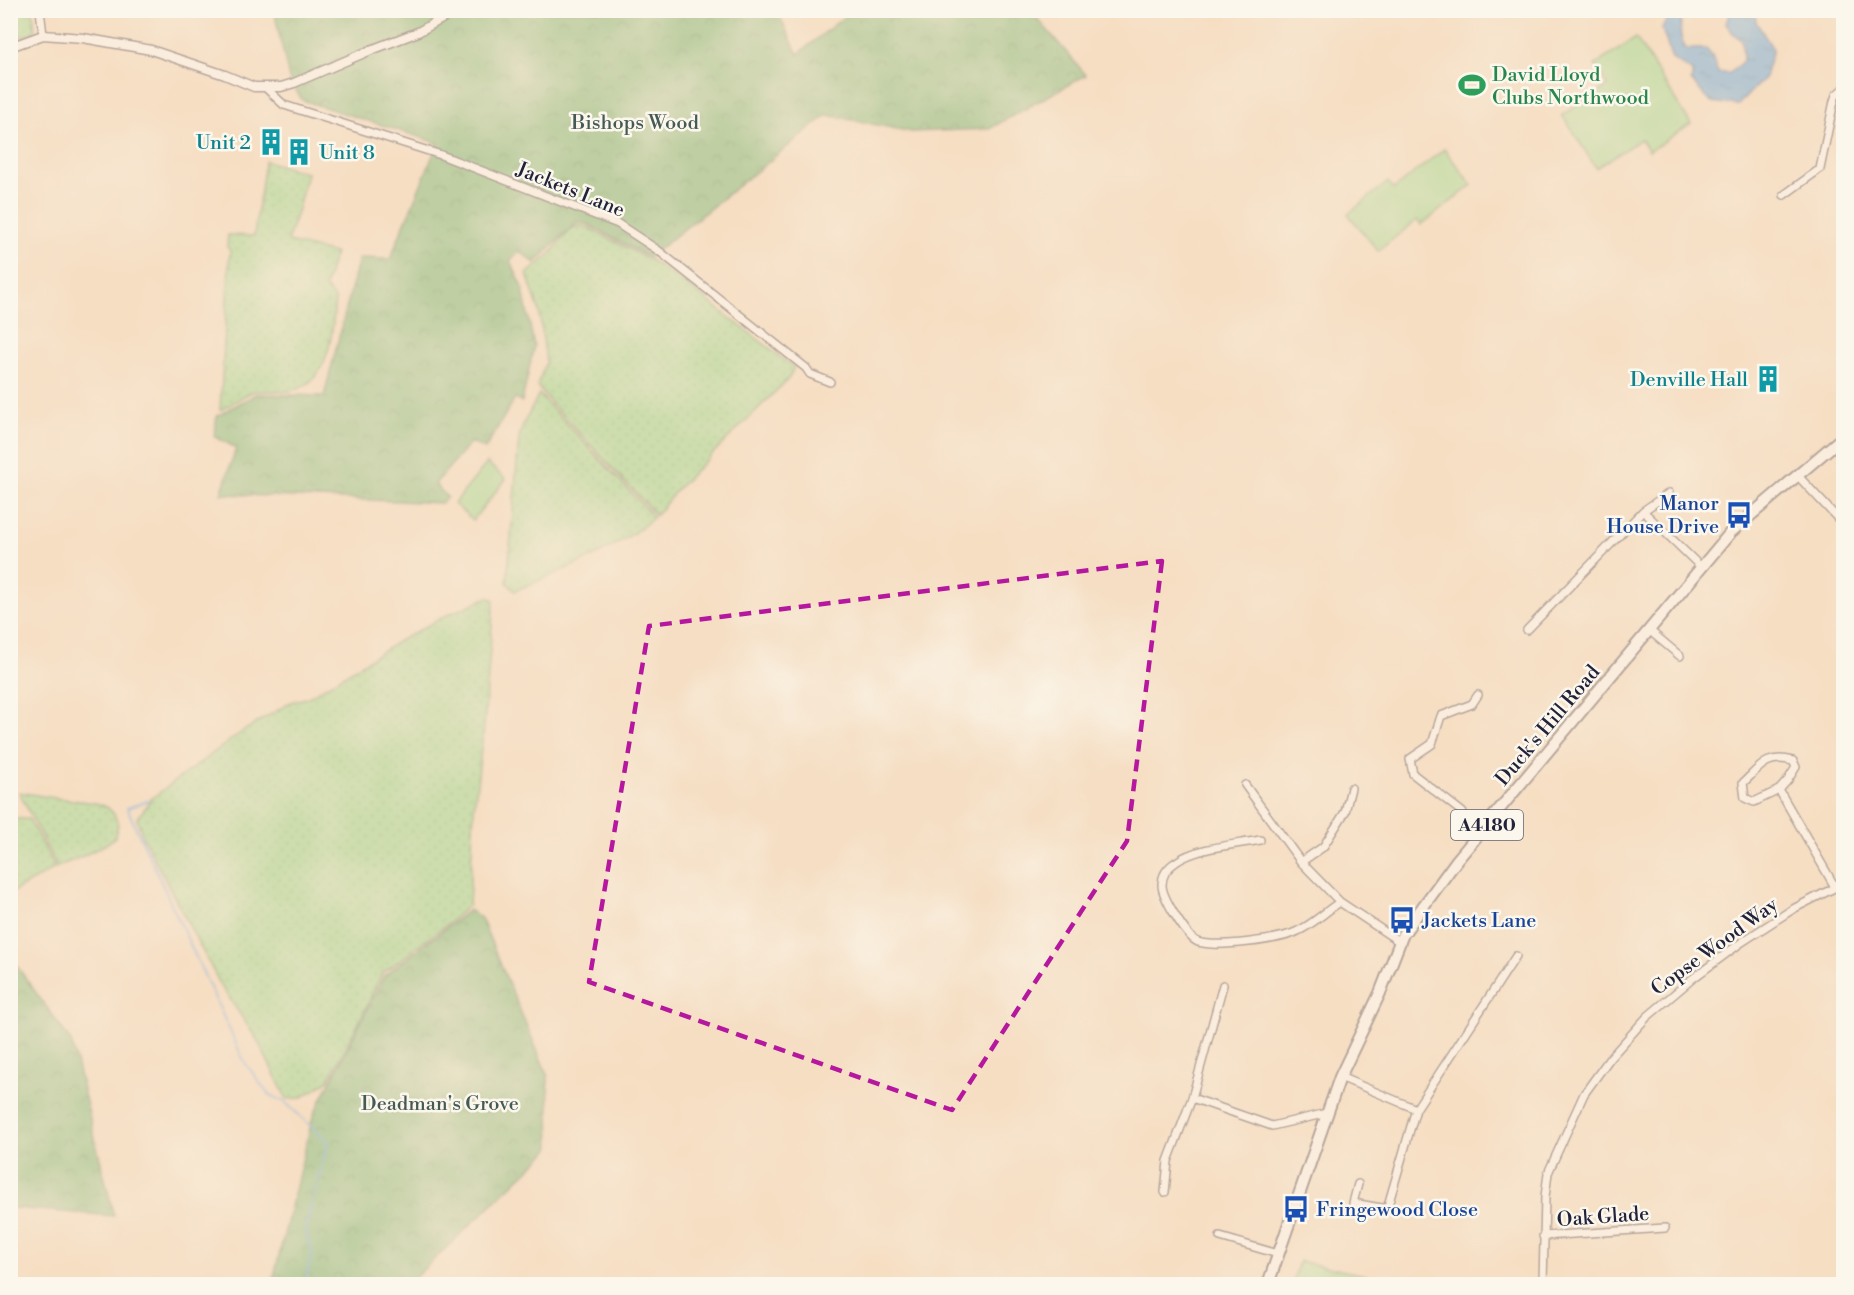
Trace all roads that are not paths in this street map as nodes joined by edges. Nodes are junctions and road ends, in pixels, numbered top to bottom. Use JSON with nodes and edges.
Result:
{"nodes":[{"id":1,"x":40,"y":10,"type":"edge"},
{"id":2,"x":458,"y":10,"type":"edge"},
{"id":3,"x":43,"y":35,"type":"junction"},
{"id":4,"x":10,"y":47,"type":"edge"},
{"id":5,"x":266,"y":88,"type":"junction"},
{"id":6,"x":1844,"y":88,"type":"edge"},
{"id":7,"x":1784,"y":195,"type":"dead end"},
{"id":8,"x":830,"y":382,"type":"dead end"},
{"id":9,"x":1844,"y":436,"type":"edge"},
{"id":10,"x":1798,"y":476,"type":"junction"},
{"id":11,"x":1669,"y":493,"type":"dead end"},
{"id":12,"x":1643,"y":511,"type":"junction"},
{"id":13,"x":1844,"y":525,"type":"edge"},
{"id":14,"x":1702,"y":568,"type":"junction"},
{"id":15,"x":1527,"y":630,"type":"dead end"},
{"id":16,"x":1649,"y":630,"type":"junction"},
{"id":17,"x":1680,"y":656,"type":"dead end"},
{"id":18,"x":1478,"y":695,"type":"dead end"},
{"id":19,"x":1245,"y":785,"type":"dead end"},
{"id":20,"x":1351,"y":788,"type":"dead end"},
{"id":21,"x":1779,"y":790,"type":"junction"},
{"id":22,"x":1479,"y":833,"type":"junction"},
{"id":23,"x":1260,"y":840,"type":"dead end"},
{"id":24,"x":1301,"y":862,"type":"junction"},
{"id":25,"x":1844,"y":883,"type":"edge"},
{"id":26,"x":1835,"y":887,"type":"junction"},
{"id":27,"x":1340,"y":902,"type":"junction"},
{"id":28,"x":1400,"y":942,"type":"junction"},
{"id":29,"x":1516,"y":956,"type":"dead end"},
{"id":30,"x":1223,"y":985,"type":"dead end"},
{"id":31,"x":1340,"y":1077,"type":"junction"},
{"id":32,"x":1192,"y":1098,"type":"junction"},
{"id":33,"x":1416,"y":1109,"type":"junction"},
{"id":34,"x":1327,"y":1113,"type":"junction"},
{"id":35,"x":1358,"y":1184,"type":"dead end"},
{"id":36,"x":1165,"y":1192,"type":"dead end"},
{"id":37,"x":1665,"y":1228,"type":"dead end"},
{"id":38,"x":1543,"y":1236,"type":"junction"},
{"id":39,"x":1221,"y":1237,"type":"dead end"},
{"id":40,"x":1278,"y":1254,"type":"junction"},
{"id":41,"x":1268,"y":1284,"type":"edge"},
{"id":42,"x":1542,"y":1284,"type":"edge"}],
"edges":[{"from":1,"to":3,"type":"street"},
{"from":2,"to":5,"type":"street"},
{"from":3,"to":4,"type":"street"},
{"from":3,"to":5,"type":"street"},
{"from":5,"to":8,"type":"street","name":"Jackets Lane"},
{"from":6,"to":7,"type":"street"},
{"from":9,"to":10,"type":"main road","name":"Duck's Hill Road","number":"A4180"},
{"from":10,"to":13,"type":"street"},
{"from":10,"to":14,"type":"main road","name":"Duck's Hill Road","number":"A4180"},
{"from":11,"to":12,"type":"street"},
{"from":12,"to":14,"type":"street"},
{"from":12,"to":15,"type":"street"},
{"from":14,"to":16,"type":"main road","name":"Duck's Hill Road","number":"A4180"},
{"from":16,"to":17,"type":"street"},
{"from":16,"to":22,"type":"main road","name":"Duck's Hill Road","number":"A4180"},
{"from":18,"to":22,"type":"street"},
{"from":19,"to":24,"type":"street"},
{"from":20,"to":24,"type":"street"},
{"from":21,"to":21,"type":"street"},
{"from":21,"to":26,"type":"street"},
{"from":22,"to":28,"type":"main road","name":"Duck's Hill Road","number":"A4180"},
{"from":23,"to":27,"type":"street"},
{"from":24,"to":27,"type":"street"},
{"from":25,"to":26,"type":"street","name":"Copse Wood Way"},
{"from":26,"to":38,"type":"street","name":"Copse Wood Way"},
{"from":27,"to":28,"type":"street"},
{"from":28,"to":31,"type":"main road","name":"Duck's Hill Road","number":"A4180"},
{"from":29,"to":33,"type":"street"},
{"from":30,"to":32,"type":"street"},
{"from":31,"to":33,"type":"street"},
{"from":31,"to":34,"type":"main road","name":"Duck's Hill Road","number":"A4180"},
{"from":32,"to":34,"type":"street"},
{"from":32,"to":36,"type":"street"},
{"from":33,"to":35,"type":"street"},
{"from":34,"to":40,"type":"main road","name":"Duck's Hill Road","number":"A4180"},
{"from":37,"to":38,"type":"street","name":"Oak Glade"},
{"from":38,"to":42,"type":"street","name":"Copse Wood Way"},
{"from":39,"to":40,"type":"street"},
{"from":40,"to":41,"type":"main road","name":"Duck's Hill Road","number":"A4180"}]}
